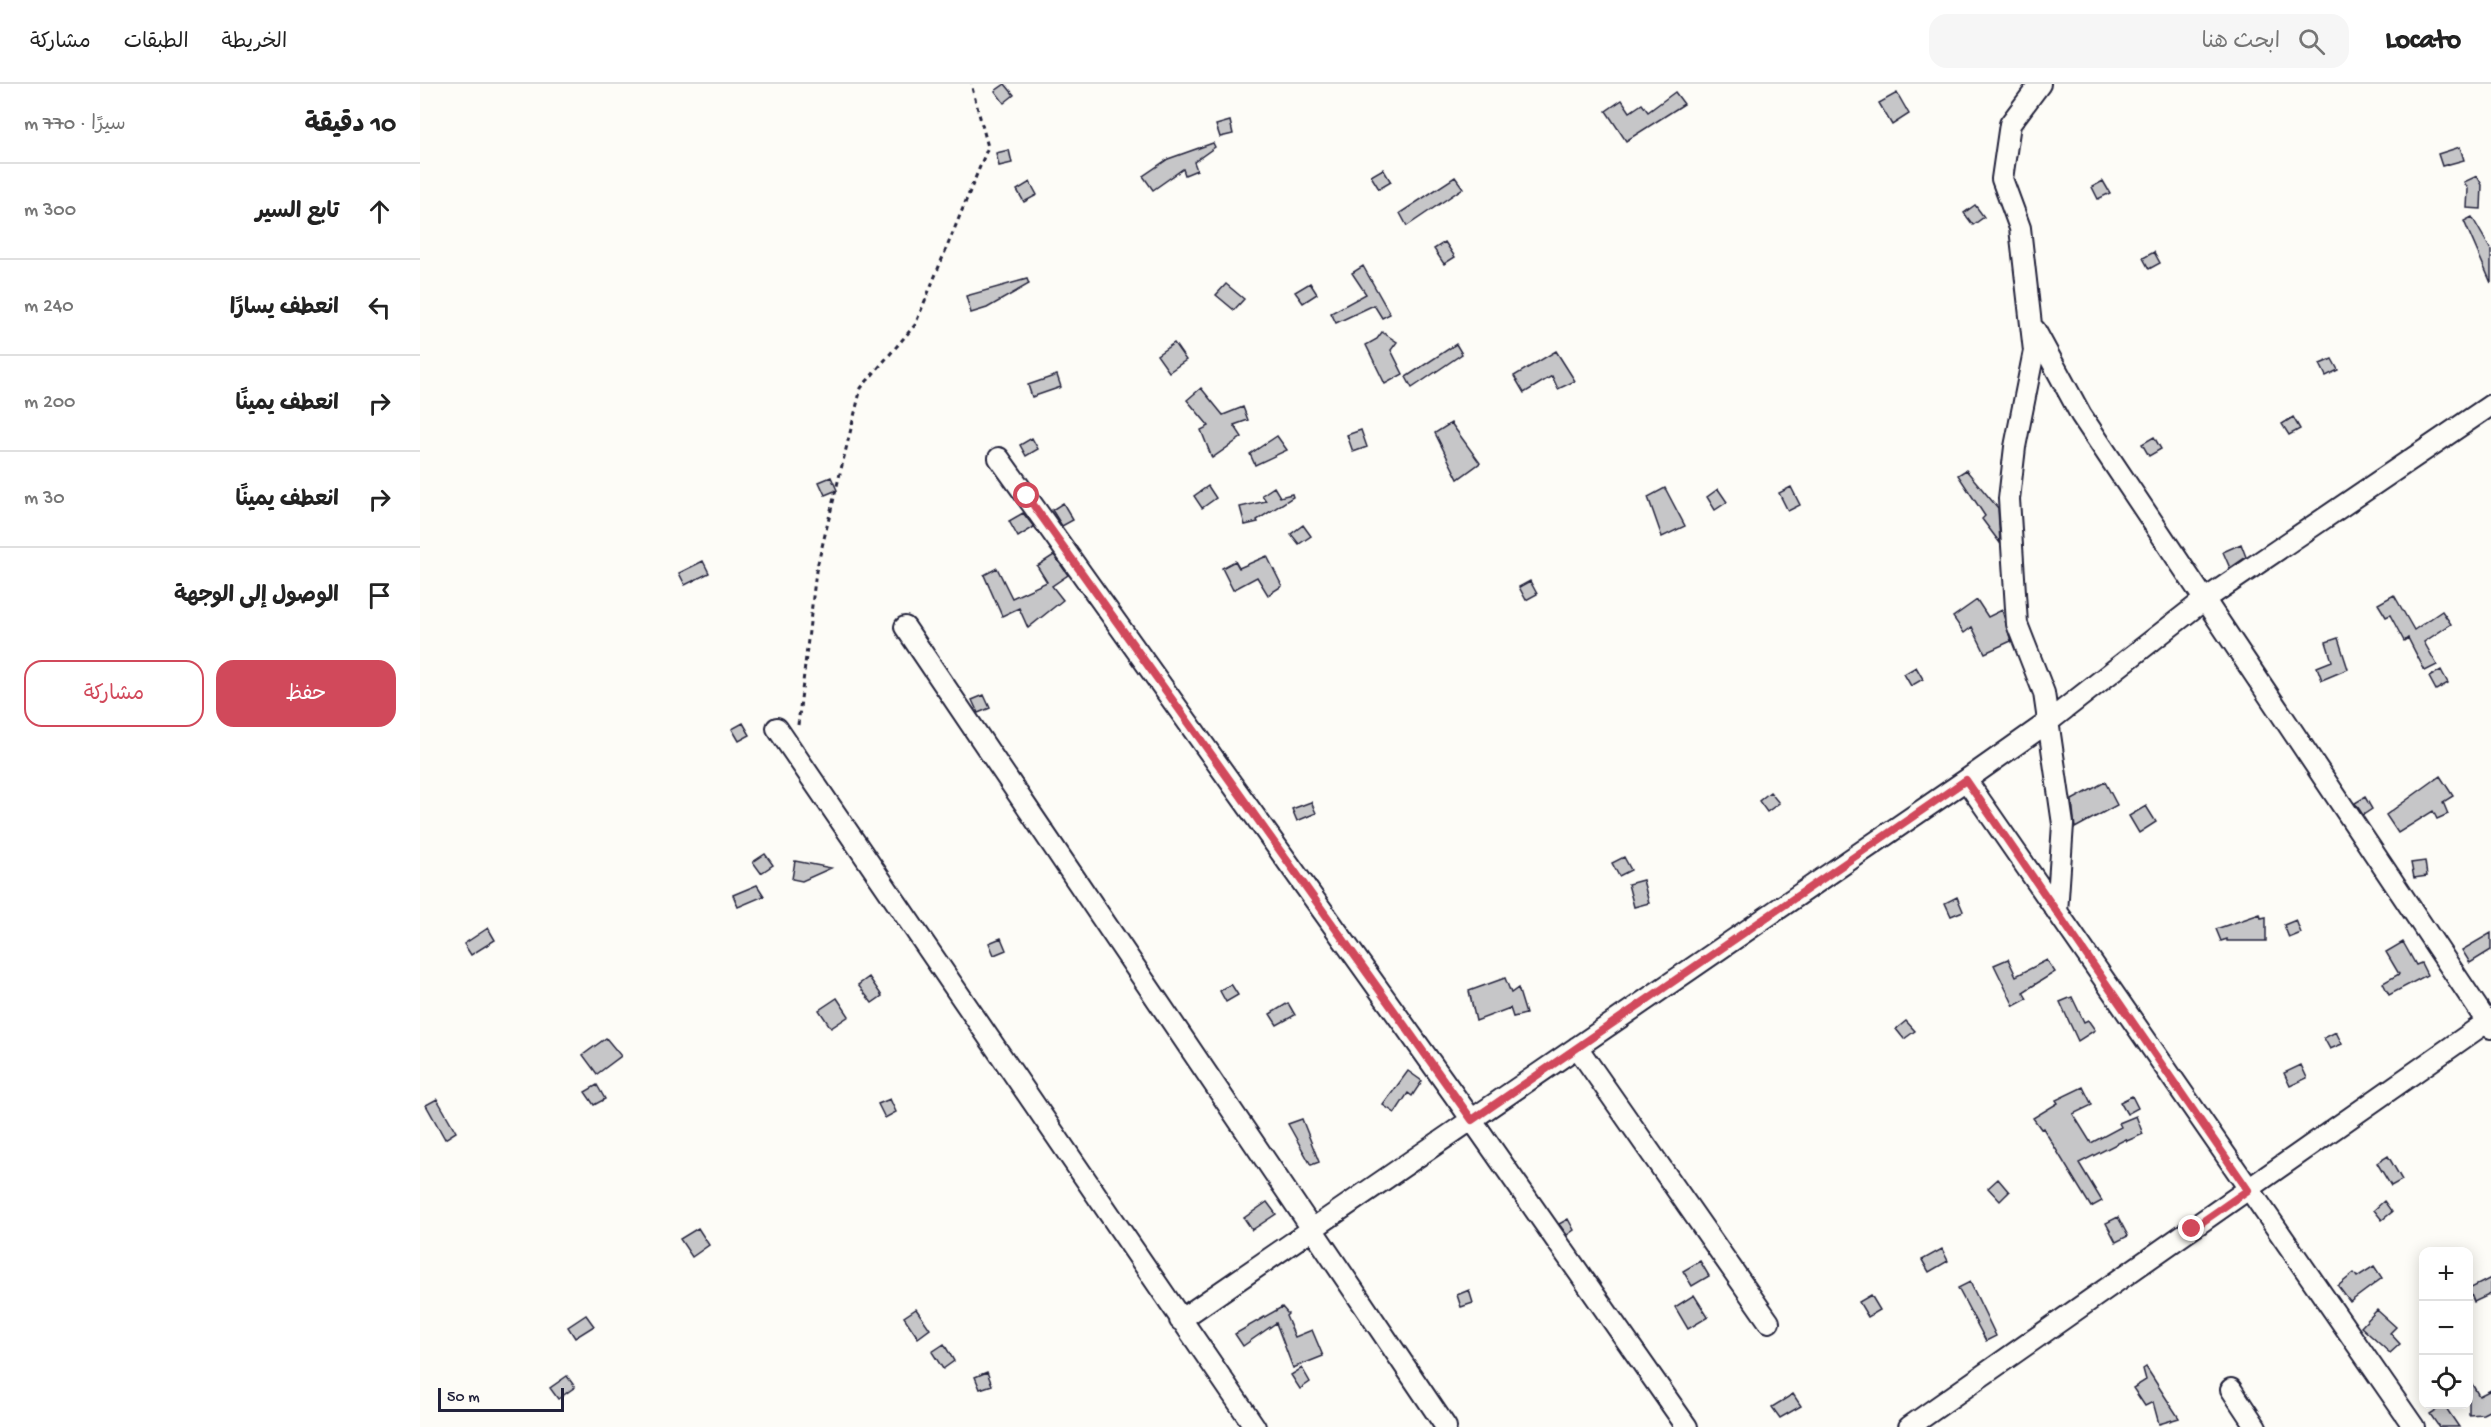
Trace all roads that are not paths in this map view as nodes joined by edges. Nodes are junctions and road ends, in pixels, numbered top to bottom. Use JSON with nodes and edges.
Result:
{"nodes":[{"id":1,"x":2040,"y":84,"type":"edge"},
{"id":2,"x":2031,"y":322,"type":"junction"},
{"id":3,"x":2491,"y":405,"type":"edge"},
{"id":4,"x":999,"y":458,"type":"dead end"},
{"id":5,"x":2204,"y":600,"type":"junction"},
{"id":6,"x":905,"y":627,"type":"dead end"},
{"id":7,"x":2048,"y":722,"type":"junction"},
{"id":8,"x":777,"y":728,"type":"dead end"},
{"id":9,"x":1966,"y":780,"type":"junction"},
{"id":10,"x":2057,"y":912,"type":"junction"},
{"id":11,"x":2490,"y":1023,"type":"edge"},
{"id":12,"x":1577,"y":1047,"type":"junction"},
{"id":13,"x":1472,"y":1120,"type":"junction"},
{"id":14,"x":2248,"y":1190,"type":"junction"},
{"id":15,"x":1311,"y":1230,"type":"junction"},
{"id":16,"x":1180,"y":1320,"type":"junction"},
{"id":17,"x":1769,"y":1322,"type":"dead end"},
{"id":18,"x":2231,"y":1389,"type":"dead end"},
{"id":19,"x":1255,"y":1427,"type":"edge"},
{"id":20,"x":1446,"y":1427,"type":"edge"},
{"id":21,"x":1687,"y":1427,"type":"edge"},
{"id":22,"x":1909,"y":1427,"type":"edge"},
{"id":23,"x":2256,"y":1427,"type":"edge"},
{"id":24,"x":2414,"y":1427,"type":"edge"}],
"edges":[{"from":1,"to":2,"type":"street"},
{"from":2,"to":5,"type":"street"},
{"from":2,"to":7,"type":"street"},
{"from":3,"to":5,"type":"street"},
{"from":4,"to":13,"type":"street"},
{"from":5,"to":7,"type":"street"},
{"from":5,"to":11,"type":"street"},
{"from":6,"to":15,"type":"street"},
{"from":7,"to":9,"type":"street"},
{"from":7,"to":10,"type":"street"},
{"from":8,"to":16,"type":"street"},
{"from":9,"to":10,"type":"street"},
{"from":9,"to":12,"type":"street"},
{"from":10,"to":14,"type":"street"},
{"from":11,"to":14,"type":"street"},
{"from":12,"to":13,"type":"street"},
{"from":12,"to":17,"type":"street"},
{"from":13,"to":15,"type":"street"},
{"from":13,"to":21,"type":"street"},
{"from":14,"to":22,"type":"street"},
{"from":14,"to":24,"type":"street"},
{"from":15,"to":16,"type":"street"},
{"from":15,"to":20,"type":"street"},
{"from":16,"to":19,"type":"street"},
{"from":18,"to":23,"type":"street"}]}
